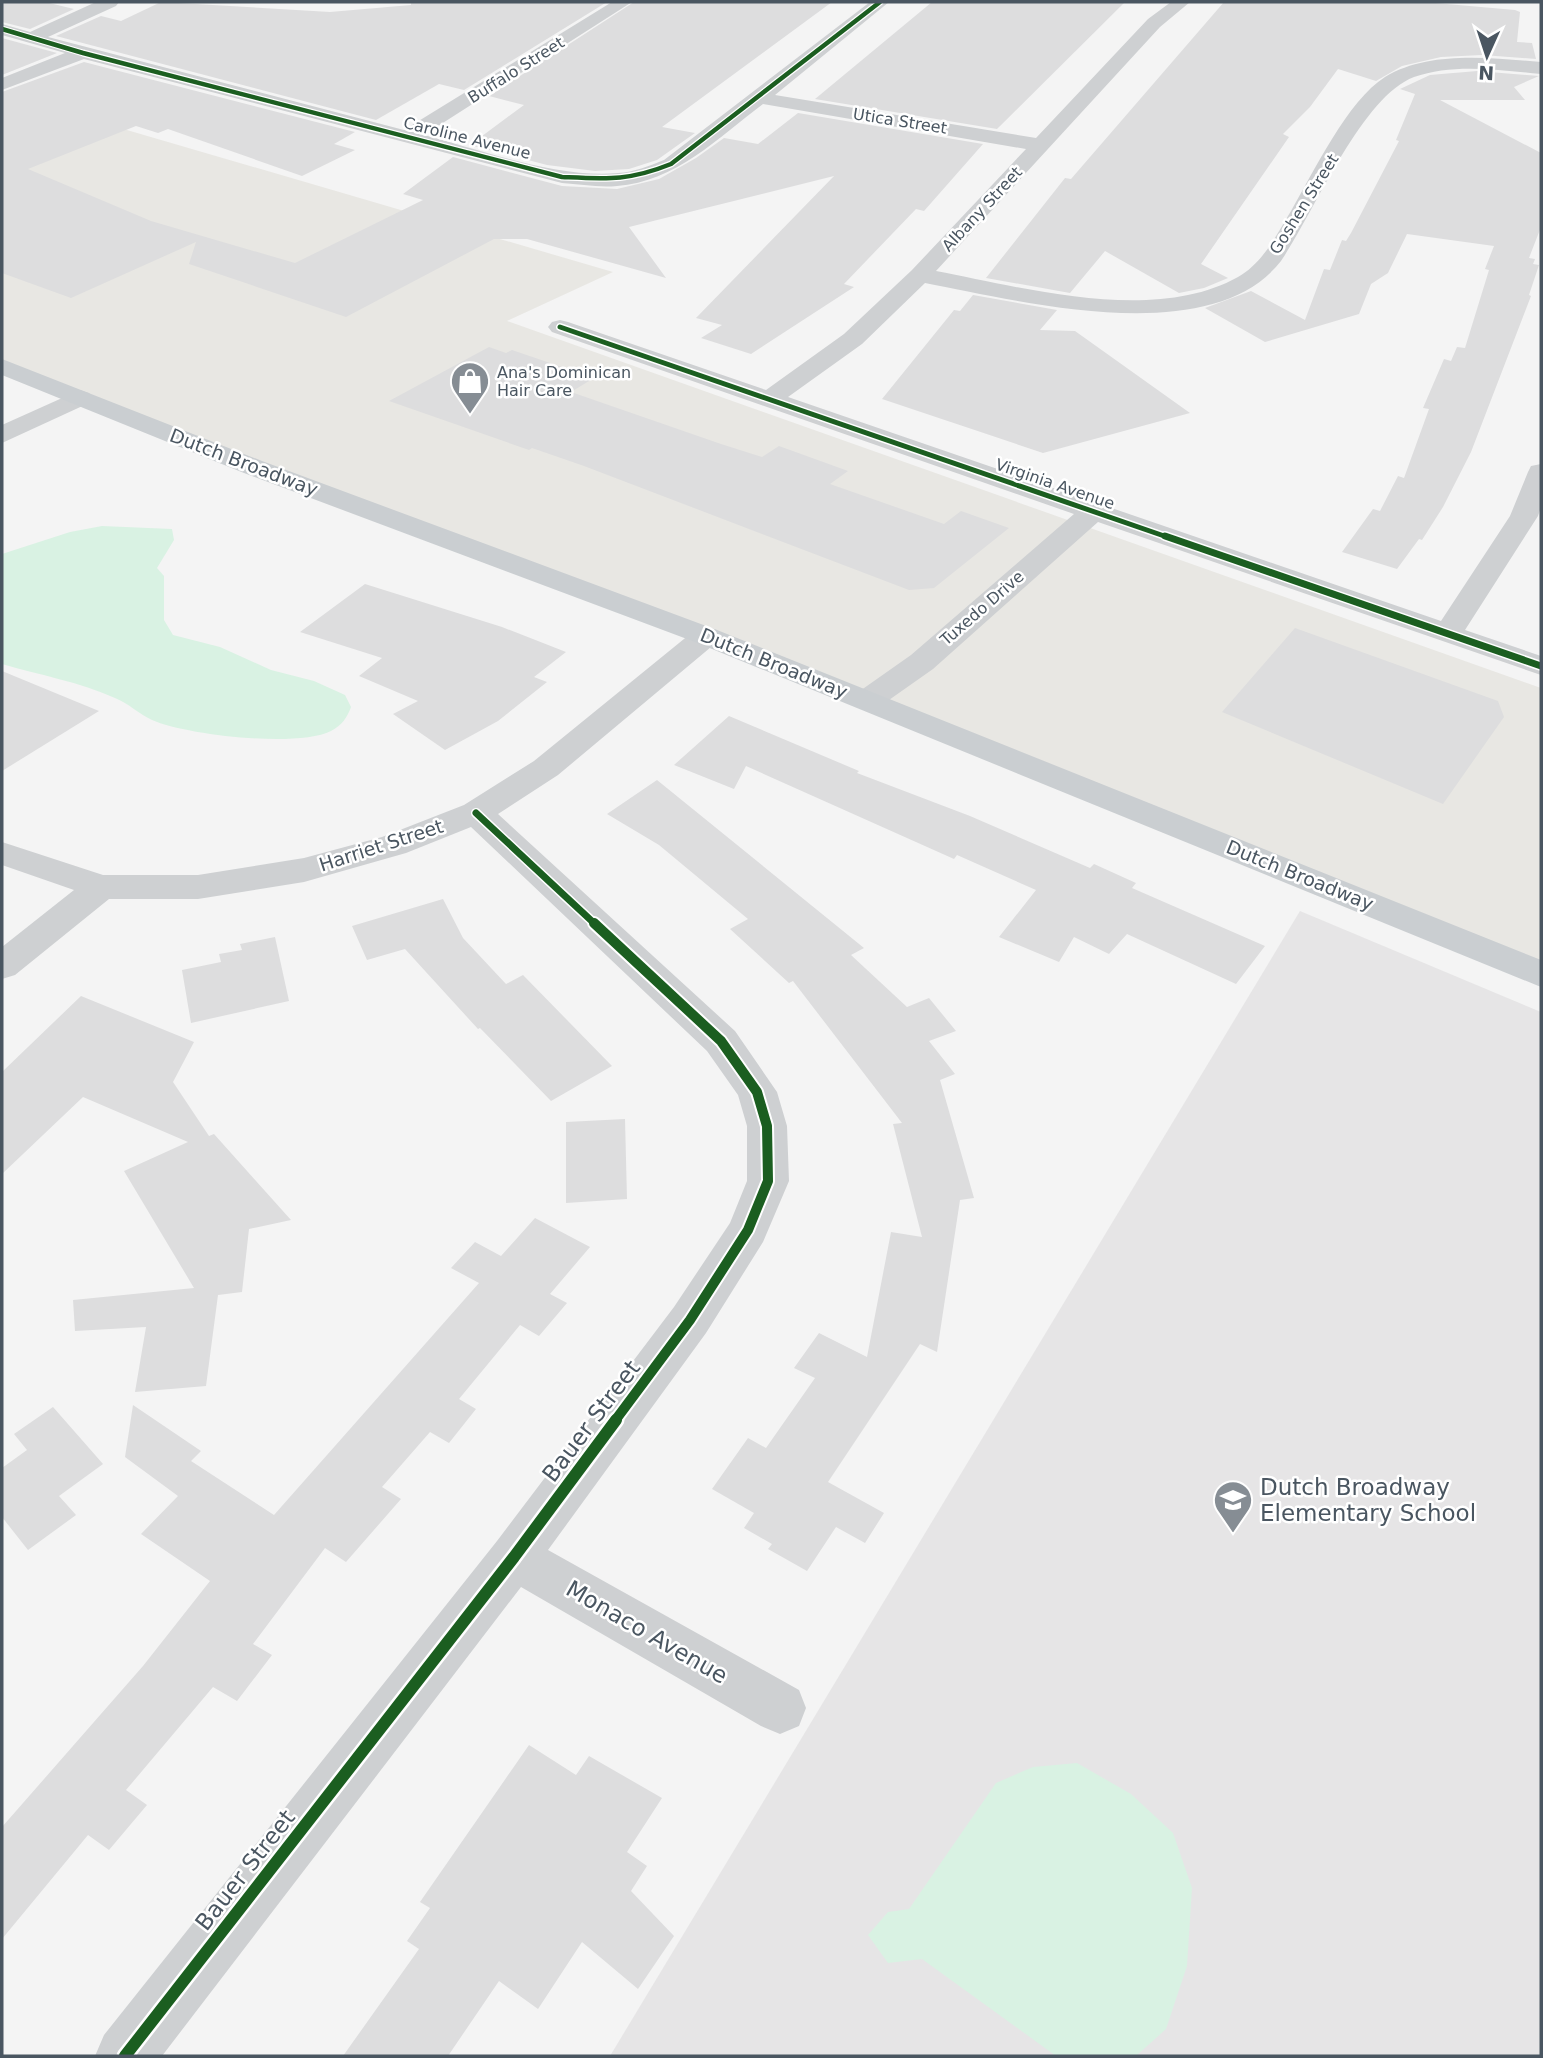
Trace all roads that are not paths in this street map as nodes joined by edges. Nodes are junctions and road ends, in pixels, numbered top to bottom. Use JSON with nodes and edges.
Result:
{"nodes":[{"id":1,"x":110,"y":2,"type":"edge"},
{"id":2,"x":624,"y":2,"type":"edge"},
{"id":3,"x":880,"y":2,"type":"edge"},
{"id":4,"x":1182,"y":2,"type":"edge"},
{"id":5,"x":2,"y":29,"type":"edge"},
{"id":6,"x":33,"y":37,"type":"junction"},
{"id":7,"x":83,"y":53,"type":"junction"},
{"id":8,"x":1541,"y":68,"type":"edge"},
{"id":9,"x":2,"y":83,"type":"edge"},
{"id":10,"x":759,"y":98,"type":"junction"},
{"id":11,"x":407,"y":137,"type":"junction"},
{"id":12,"x":1041,"y":145,"type":"junction"},
{"id":13,"x":920,"y":275,"type":"junction"},
{"id":14,"x":559,"y":327,"type":"dead end"},
{"id":15,"x":2,"y":366,"type":"edge"},
{"id":16,"x":80,"y":398,"type":"junction"},
{"id":17,"x":768,"y":400,"type":"junction"},
{"id":18,"x":2,"y":435,"type":"edge"},
{"id":19,"x":1541,"y":472,"type":"edge"},
{"id":20,"x":1093,"y":512,"type":"junction"},
{"id":21,"x":1448,"y":634,"type":"junction"},
{"id":22,"x":706,"y":636,"type":"junction"},
{"id":23,"x":1541,"y":666,"type":"edge"},
{"id":24,"x":868,"y":700,"type":"junction"},
{"id":25,"x":475,"y":813,"type":"junction"},
{"id":26,"x":2,"y":853,"type":"edge"},
{"id":27,"x":101,"y":887,"type":"junction"},
{"id":28,"x":2,"y":966,"type":"edge"},
{"id":29,"x":1541,"y":974,"type":"edge"},
{"id":30,"x":514,"y":1557,"type":"junction"},
{"id":31,"x":780,"y":1708,"type":"dead end"},
{"id":32,"x":125,"y":2056,"type":"edge"}],
"edges":[{"from":1,"to":6,"type":"street"},
{"from":2,"to":11,"type":"street","name":"Buffalo Street"},
{"from":3,"to":10,"type":"street","name":"Caroline Avenue"},
{"from":4,"to":12,"type":"street","name":"Albany Street"},
{"from":5,"to":6,"type":"street","name":"Caroline Avenue"},
{"from":6,"to":7,"type":"street","name":"Caroline Avenue"},
{"from":7,"to":9,"type":"street"},
{"from":7,"to":11,"type":"street","name":"Caroline Avenue"},
{"from":8,"to":13,"type":"street","name":"Goshen Street"},
{"from":10,"to":11,"type":"street","name":"Caroline Avenue"},
{"from":10,"to":12,"type":"street","name":"Utica Street"},
{"from":12,"to":13,"type":"street","name":"Albany Street"},
{"from":13,"to":17,"type":"street","name":"Albany Street"},
{"from":14,"to":17,"type":"street","name":"Virginia Avenue"},
{"from":15,"to":16,"type":"main road","name":"Dutch Broadway"},
{"from":16,"to":18,"type":"street"},
{"from":16,"to":22,"type":"main road","name":"Dutch Broadway"},
{"from":17,"to":20,"type":"street","name":"Virginia Avenue"},
{"from":19,"to":21,"type":"street"},
{"from":20,"to":21,"type":"street","name":"Virginia Avenue"},
{"from":20,"to":24,"type":"street","name":"Tuxedo Drive"},
{"from":21,"to":23,"type":"street","name":"Virginia Avenue"},
{"from":22,"to":24,"type":"main road","name":"Dutch Broadway"},
{"from":22,"to":25,"type":"street","name":"Harriet Street"},
{"from":24,"to":29,"type":"main road","name":"Dutch Broadway"},
{"from":25,"to":27,"type":"street","name":"Harriet Street"},
{"from":25,"to":30,"type":"street","name":"Bauer Street"},
{"from":26,"to":27,"type":"street","name":"Harriet Street"},
{"from":27,"to":28,"type":"street"},
{"from":30,"to":31,"type":"street","name":"Monaco Avenue"},
{"from":30,"to":32,"type":"street","name":"Bauer Street"}]}
